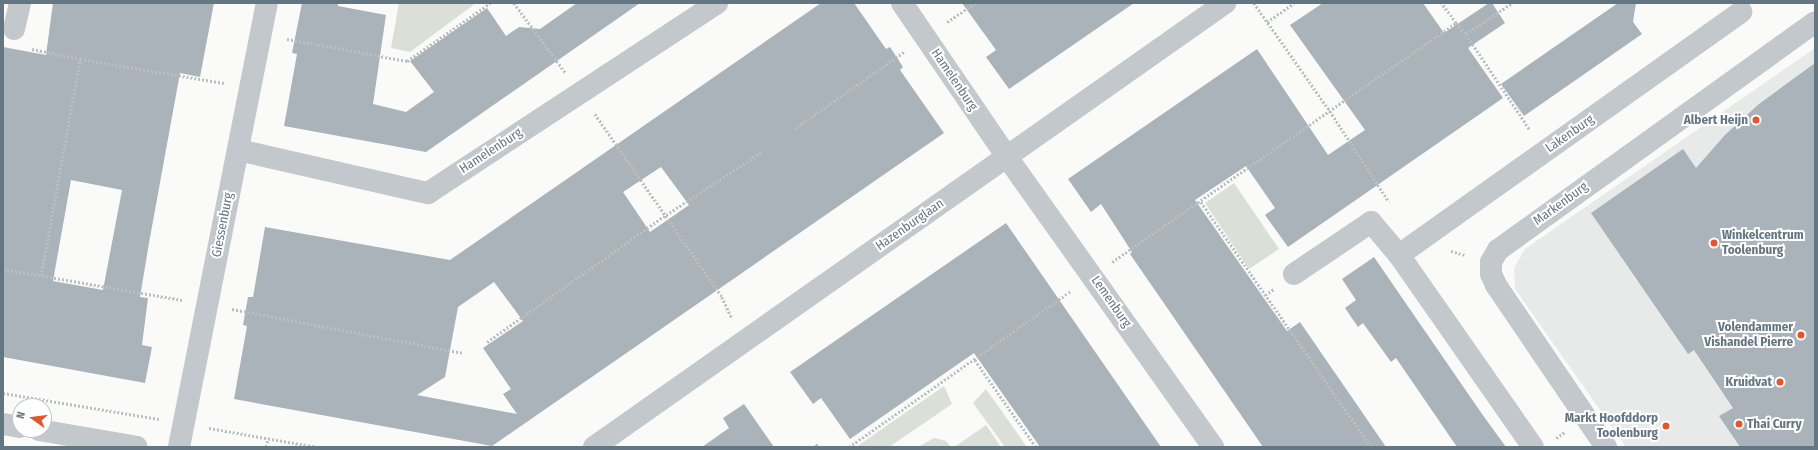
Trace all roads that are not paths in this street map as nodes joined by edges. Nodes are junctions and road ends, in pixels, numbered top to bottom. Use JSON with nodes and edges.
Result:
{"nodes":[{"id":1,"x":20,"y":3,"type":"edge"},
{"id":2,"x":267,"y":3,"type":"edge"},
{"id":3,"x":717,"y":3,"type":"edge"},
{"id":4,"x":902,"y":3,"type":"edge"},
{"id":5,"x":1225,"y":3,"type":"edge"},
{"id":6,"x":1743,"y":6,"type":"edge"},
{"id":7,"x":1815,"y":22,"type":"edge"},
{"id":8,"x":14,"y":28,"type":"road end"},
{"id":9,"x":238,"y":150,"type":"junction"},
{"id":10,"x":1007,"y":157,"type":"junction"},
{"id":11,"x":1407,"y":248,"type":"junction"},
{"id":12,"x":1294,"y":274,"type":"dead end"},
{"id":13,"x":52,"y":432,"type":"edge"},
{"id":14,"x":137,"y":447,"type":"edge"},
{"id":15,"x":179,"y":447,"type":"edge"},
{"id":16,"x":594,"y":447,"type":"edge"},
{"id":17,"x":1214,"y":447,"type":"edge"},
{"id":18,"x":1533,"y":447,"type":"edge"},
{"id":19,"x":1606,"y":447,"type":"edge"}],
"edges":[{"from":1,"to":8,"type":"street"},
{"from":2,"to":9,"type":"street","name":"Giessenburg"},
{"from":3,"to":9,"type":"street","name":"Hamelenburg"},
{"from":4,"to":10,"type":"street","name":"Hamelenburg"},
{"from":5,"to":10,"type":"street","name":"Hazenburglaan"},
{"from":6,"to":11,"type":"street","name":"Lakenburg"},
{"from":7,"to":19,"type":"street","name":"Markenburg"},
{"from":9,"to":15,"type":"street","name":"Giessenburg"},
{"from":10,"to":16,"type":"street","name":"Hazenburglaan"},
{"from":10,"to":17,"type":"street","name":"Lemenburg"},
{"from":11,"to":12,"type":"street"},
{"from":11,"to":18,"type":"street"},
{"from":13,"to":14,"type":"street"}]}
